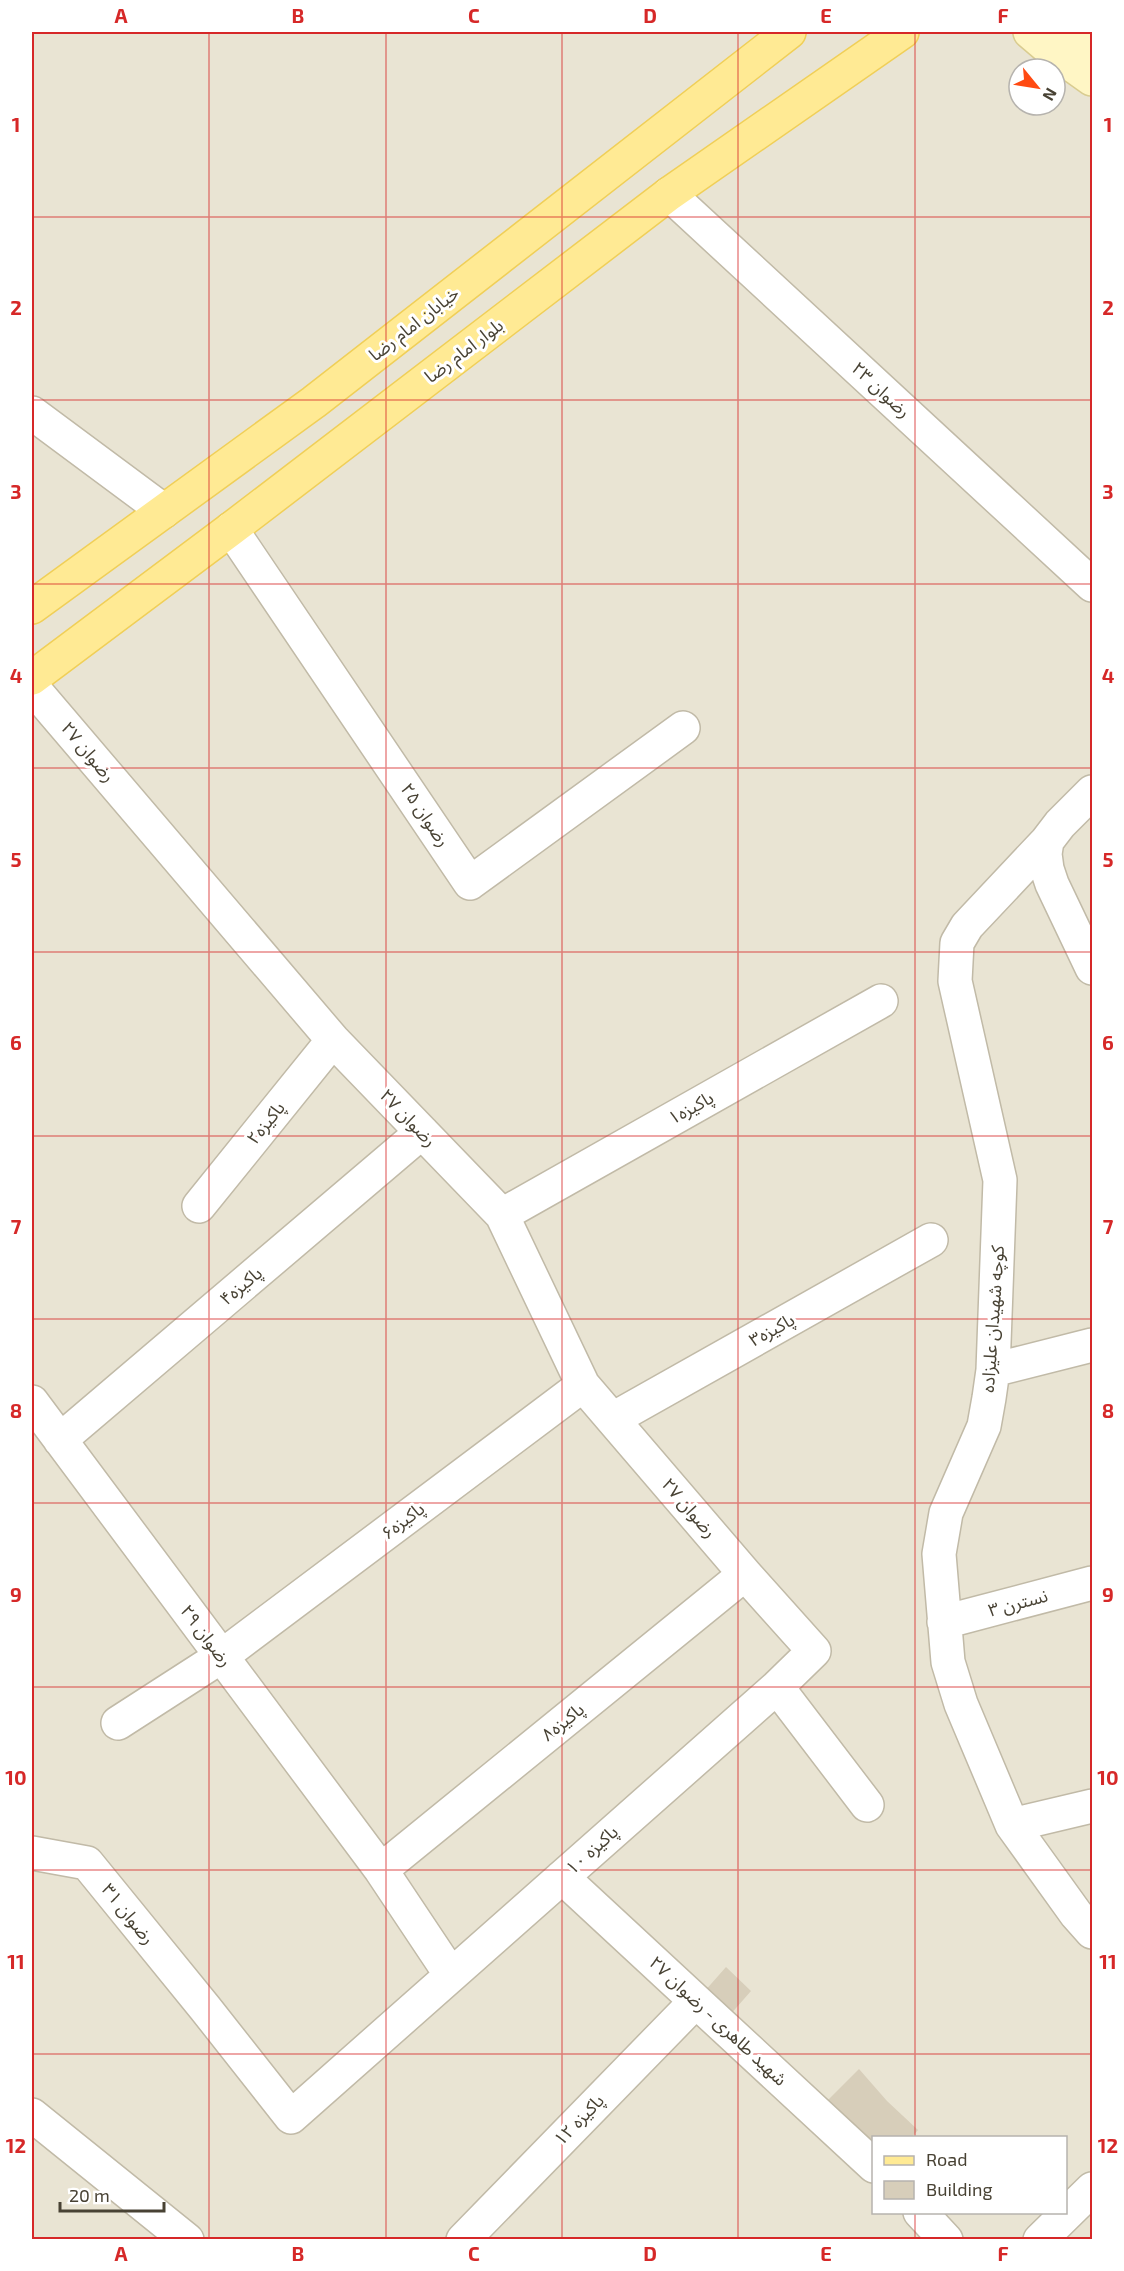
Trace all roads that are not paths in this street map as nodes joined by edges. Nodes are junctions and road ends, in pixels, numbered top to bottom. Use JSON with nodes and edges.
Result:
{"nodes":[{"id":1,"x":789,"y":32,"type":"edge"},
{"id":2,"x":902,"y":32,"type":"edge"},
{"id":3,"x":1030,"y":32,"type":"edge"},
{"id":4,"x":1071,"y":32,"type":"edge"},
{"id":5,"x":1092,"y":79,"type":"edge"},
{"id":6,"x":669,"y":194,"type":"junction"},
{"id":7,"x":32,"y":412,"type":"edge"},
{"id":8,"x":164,"y":511,"type":"junction"},
{"id":9,"x":231,"y":529,"type":"junction"},
{"id":10,"x":1092,"y":585,"type":"edge"},
{"id":11,"x":32,"y":607,"type":"edge"},
{"id":12,"x":32,"y":678,"type":"edge"},
{"id":13,"x":32,"y":687,"type":"edge"},
{"id":14,"x":683,"y":728,"type":"dead end"},
{"id":15,"x":1092,"y":792,"type":"edge"},
{"id":16,"x":1047,"y":841,"type":"junction"},
{"id":17,"x":1092,"y":968,"type":"edge"},
{"id":18,"x":881,"y":1001,"type":"dead end"},
{"id":19,"x":333,"y":1040,"type":"junction"},
{"id":20,"x":422,"y":1132,"type":"junction"},
{"id":21,"x":199,"y":1206,"type":"dead end"},
{"id":22,"x":502,"y":1215,"type":"junction"},
{"id":23,"x":931,"y":1240,"type":"dead end"},
{"id":24,"x":1092,"y":1345,"type":"edge"},
{"id":25,"x":993,"y":1370,"type":"junction"},
{"id":26,"x":584,"y":1385,"type":"junction"},
{"id":27,"x":32,"y":1402,"type":"edge"},
{"id":28,"x":613,"y":1419,"type":"junction"},
{"id":29,"x":60,"y":1440,"type":"junction"},
{"id":30,"x":745,"y":1574,"type":"junction"},
{"id":31,"x":1092,"y":1583,"type":"edge"},
{"id":32,"x":944,"y":1622,"type":"junction"},
{"id":33,"x":222,"y":1656,"type":"junction"},
{"id":34,"x":777,"y":1687,"type":"junction"},
{"id":35,"x":118,"y":1723,"type":"dead end"},
{"id":36,"x":867,"y":1805,"type":"dead end"},
{"id":37,"x":1092,"y":1806,"type":"edge"},
{"id":38,"x":1012,"y":1825,"type":"junction"},
{"id":39,"x":32,"y":1853,"type":"edge"},
{"id":40,"x":381,"y":1870,"type":"junction"},
{"id":41,"x":562,"y":1877,"type":"junction"},
{"id":42,"x":1092,"y":1932,"type":"edge"},
{"id":43,"x":451,"y":1975,"type":"junction"},
{"id":44,"x":696,"y":2001,"type":"junction"},
{"id":45,"x":32,"y":2115,"type":"edge"},
{"id":46,"x":291,"y":2117,"type":"joint"},
{"id":47,"x":872,"y":2165,"type":"edge"},
{"id":48,"x":1092,"y":2189,"type":"edge"},
{"id":49,"x":922,"y":2214,"type":"edge"},
{"id":50,"x":1067,"y":2214,"type":"edge"},
{"id":51,"x":1067,"y":2214,"type":"edge"},
{"id":52,"x":476,"y":2235,"type":"edge"},
{"id":53,"x":176,"y":2236,"type":"edge"},
{"id":54,"x":946,"y":2240,"type":"edge"},
{"id":55,"x":1040,"y":2240,"type":"edge"}],
"edges":[{"from":1,"to":8,"type":"main road","name":"خیابان امام رضا"},
{"from":2,"to":6,"type":"main road","name":"بلوار امام رضا"},
{"from":3,"to":5,"type":"street"},
{"from":4,"to":5,"type":"street"},
{"from":6,"to":9,"type":"main road","name":"بلوار امام رضا"},
{"from":6,"to":10,"type":"street","name":"رضوان ۲۳"},
{"from":7,"to":8,"type":"street"},
{"from":8,"to":11,"type":"main road","name":"خیابان امام رضا"},
{"from":9,"to":12,"type":"main road","name":"بلوار امام رضا"},
{"from":9,"to":14,"type":"street","name":"رضوان ۲۵"},
{"from":13,"to":19,"type":"street","name":"رضوان ۲۷"},
{"from":15,"to":16,"type":"street","name":"کوچه شهیدان علیزاده"},
{"from":16,"to":17,"type":"street"},
{"from":16,"to":25,"type":"street","name":"کوچه شهیدان علیزاده"},
{"from":18,"to":22,"type":"street","name":"پاکیزه۱"},
{"from":19,"to":20,"type":"street","name":"رضوان ۲۷"},
{"from":19,"to":21,"type":"street","name":"پاکیزه۲"},
{"from":20,"to":22,"type":"street","name":"رضوان ۲۷"},
{"from":20,"to":29,"type":"street","name":"پاکیزه۴"},
{"from":22,"to":26,"type":"street","name":"رضوان ۲۷"},
{"from":23,"to":28,"type":"street","name":"پاکیزه۳"},
{"from":24,"to":25,"type":"street"},
{"from":25,"to":32,"type":"street","name":"کوچه شهیدان علیزاده"},
{"from":26,"to":28,"type":"street","name":"رضوان ۲۷"},
{"from":26,"to":33,"type":"street","name":"پاکیزه۶"},
{"from":27,"to":29,"type":"street","name":"رضوان ۲۹"},
{"from":28,"to":30,"type":"street","name":"رضوان ۲۷"},
{"from":29,"to":33,"type":"street","name":"رضوان ۲۹"},
{"from":30,"to":34,"type":"street","name":"پاکیزه ۱۰"},
{"from":30,"to":40,"type":"street","name":"پاکیزه۸"},
{"from":31,"to":32,"type":"street","name":"نسترن ۳"},
{"from":32,"to":38,"type":"street","name":"کوچه شهیدان علیزاده"},
{"from":33,"to":35,"type":"street","name":"پاکیزه۶"},
{"from":33,"to":40,"type":"street","name":"رضوان ۲۹"},
{"from":34,"to":36,"type":"street"},
{"from":34,"to":41,"type":"street","name":"پاکیزه ۱۰"},
{"from":37,"to":38,"type":"street"},
{"from":38,"to":42,"type":"street","name":"کوچه شهیدان علیزاده"},
{"from":39,"to":46,"type":"street","name":"رضوان ۳۱"},
{"from":40,"to":43,"type":"street","name":"رضوان ۲۹"},
{"from":41,"to":43,"type":"street","name":"پاکیزه ۱۰"},
{"from":41,"to":44,"type":"street","name":"شهید طاهری - رضوان ۲۷"},
{"from":43,"to":46,"type":"street","name":"پاکیزه ۱۰"},
{"from":44,"to":47,"type":"street","name":"شهید طاهری - رضوان ۲۷"},
{"from":44,"to":52,"type":"street","name":"پاکیزه ۱۲"},
{"from":45,"to":53,"type":"street"},
{"from":48,"to":50,"type":"street"},
{"from":49,"to":54,"type":"street"},
{"from":51,"to":55,"type":"street"}]}
